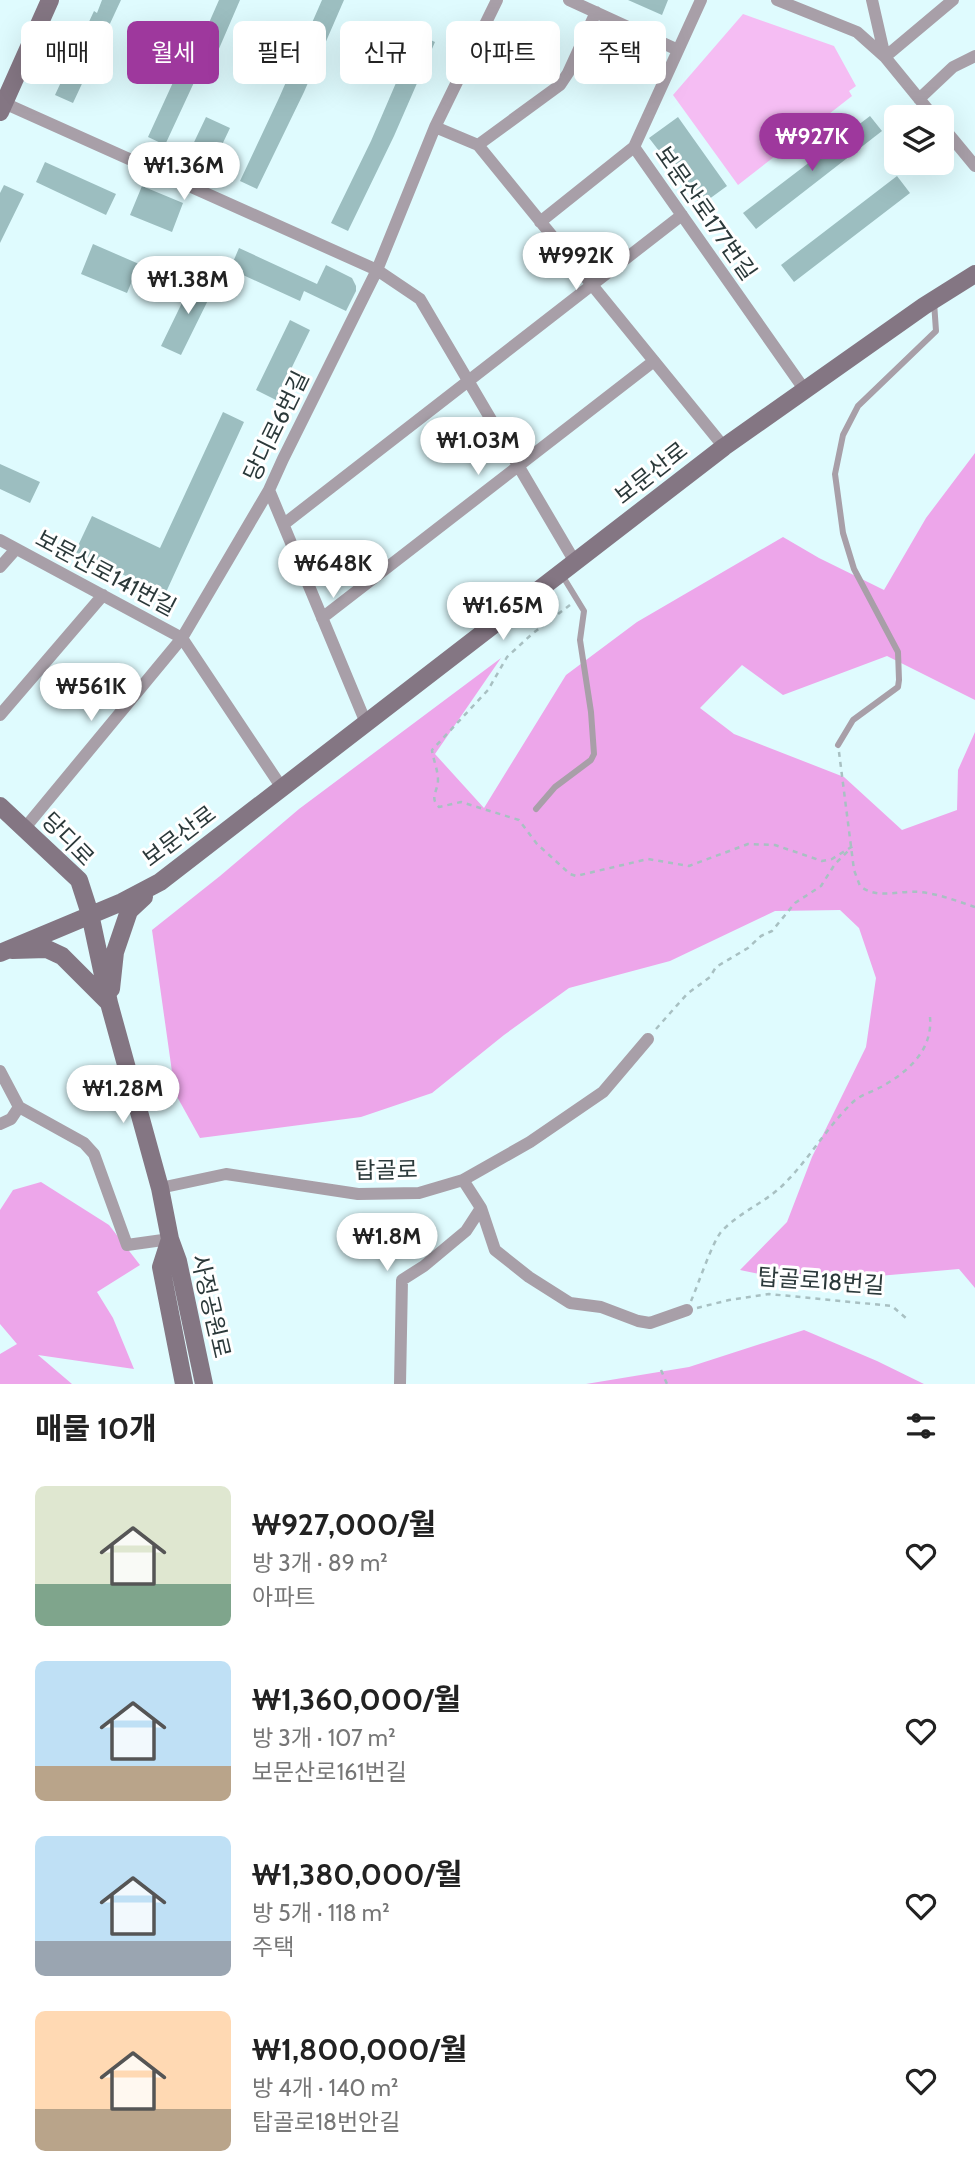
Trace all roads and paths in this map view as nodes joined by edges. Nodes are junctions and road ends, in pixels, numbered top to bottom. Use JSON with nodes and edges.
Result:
{"nodes":[{"id":1,"x":50,"y":0,"type":"edge"},
{"id":2,"x":497,"y":0,"type":"edge"},
{"id":3,"x":569,"y":0,"type":"edge"},
{"id":4,"x":701,"y":0,"type":"edge"},
{"id":5,"x":777,"y":0,"type":"edge"},
{"id":6,"x":872,"y":0,"type":"edge"},
{"id":7,"x":953,"y":0,"type":"edge"},
{"id":8,"x":596,"y":12,"type":"junction"},
{"id":9,"x":678,"y":50,"type":"junction"},
{"id":10,"x":975,"y":56,"type":"edge"},
{"id":11,"x":886,"y":57,"type":"junction"},
{"id":12,"x":919,"y":99,"type":"junction"},
{"id":13,"x":924,"y":105,"type":"edge"},
{"id":14,"x":2,"y":107,"type":"edge"},
{"id":15,"x":435,"y":127,"type":"junction"},
{"id":16,"x":954,"y":141,"type":"edge"},
{"id":17,"x":478,"y":145,"type":"junction"},
{"id":18,"x":634,"y":147,"type":"junction"},
{"id":19,"x":975,"y":166,"type":"edge"},
{"id":20,"x":682,"y":215,"type":"junction"},
{"id":21,"x":540,"y":222,"type":"junction"},
{"id":22,"x":377,"y":270,"type":"junction"},
{"id":23,"x":975,"y":274,"type":"edge"},
{"id":24,"x":592,"y":285,"type":"junction"},
{"id":25,"x":934,"y":300,"type":"junction"},
{"id":26,"x":654,"y":361,"type":"junction"},
{"id":27,"x":469,"y":381,"type":"junction"},
{"id":28,"x":804,"y":389,"type":"junction"},
{"id":29,"x":724,"y":447,"type":"junction"},
{"id":30,"x":519,"y":466,"type":"junction"},
{"id":31,"x":270,"y":490,"type":"junction"},
{"id":32,"x":284,"y":524,"type":"junction"},
{"id":33,"x":0,"y":540,"type":"edge"},
{"id":34,"x":16,"y":549,"type":"junction"},
{"id":35,"x":575,"y":562,"type":"junction"},
{"id":36,"x":0,"y":567,"type":"edge"},
{"id":37,"x":561,"y":573,"type":"junction"},
{"id":38,"x":103,"y":596,"type":"junction"},
{"id":39,"x":577,"y":600,"type":"junction"},
{"id":40,"x":322,"y":618,"type":"junction"},
{"id":41,"x":183,"y":638,"type":"junction"},
{"id":42,"x":0,"y":715,"type":"edge"},
{"id":43,"x":366,"y":723,"type":"junction"},
{"id":44,"x":838,"y":745,"type":"joint"},
{"id":45,"x":282,"y":788,"type":"junction"},
{"id":46,"x":0,"y":806,"type":"edge"},
{"id":47,"x":536,"y":810,"type":"dead end"},
{"id":48,"x":24,"y":829,"type":"junction"},
{"id":49,"x":853,"y":846,"type":"junction"},
{"id":50,"x":160,"y":882,"type":"junction"},
{"id":51,"x":975,"y":907,"type":"edge"},
{"id":52,"x":90,"y":914,"type":"junction"},
{"id":53,"x":3,"y":952,"type":"edge"},
{"id":54,"x":109,"y":1003,"type":"junction"},
{"id":55,"x":930,"y":1017,"type":"dead end"},
{"id":56,"x":648,"y":1039,"type":"joint"},
{"id":57,"x":1,"y":1077,"type":"edge"},
{"id":58,"x":19,"y":1107,"type":"junction"},
{"id":59,"x":0,"y":1124,"type":"edge"},
{"id":60,"x":463,"y":1180,"type":"junction"},
{"id":61,"x":160,"y":1188,"type":"junction"},
{"id":62,"x":481,"y":1208,"type":"junction"},
{"id":63,"x":170,"y":1239,"type":"junction"},
{"id":64,"x":687,"y":1310,"type":"junction"},
{"id":65,"x":907,"y":1319,"type":"dead end"},
{"id":66,"x":661,"y":1370,"type":"dead end"},
{"id":67,"x":184,"y":1384,"type":"edge"},
{"id":68,"x":204,"y":1384,"type":"edge"},
{"id":69,"x":401,"y":1384,"type":"edge"},
{"id":70,"x":667,"y":1384,"type":"edge"}],
"edges":[{"from":1,"to":14,"type":"main road"},
{"from":2,"to":15,"type":"street","name":"당디로6번길"},
{"from":3,"to":8,"type":"street"},
{"from":4,"to":9,"type":"street","name":"보문산로177번길"},
{"from":5,"to":11,"type":"street"},
{"from":6,"to":11,"type":"street"},
{"from":7,"to":11,"type":"street"},
{"from":8,"to":9,"type":"street"},
{"from":8,"to":17,"type":"street"},
{"from":9,"to":18,"type":"street","name":"보문산로177번길"},
{"from":10,"to":12,"type":"street"},
{"from":11,"to":12,"type":"street"},
{"from":12,"to":13,"type":"street"},
{"from":14,"to":22,"type":"street"},
{"from":15,"to":17,"type":"street"},
{"from":15,"to":22,"type":"street","name":"당디로6번길"},
{"from":16,"to":19,"type":"street"},
{"from":17,"to":21,"type":"street"},
{"from":18,"to":20,"type":"street","name":"보문산로177번길"},
{"from":18,"to":21,"type":"street"},
{"from":20,"to":24,"type":"street"},
{"from":20,"to":28,"type":"street","name":"보문산로177번길"},
{"from":21,"to":24,"type":"street"},
{"from":22,"to":27,"type":"street"},
{"from":22,"to":31,"type":"street","name":"당디로6번길"},
{"from":23,"to":25,"type":"main road","name":"보문산로"},
{"from":24,"to":26,"type":"street"},
{"from":24,"to":27,"type":"street"},
{"from":25,"to":28,"type":"main road","name":"보문산로"},
{"from":25,"to":44,"type":"lane"},
{"from":26,"to":29,"type":"street"},
{"from":26,"to":30,"type":"street"},
{"from":27,"to":30,"type":"street"},
{"from":27,"to":32,"type":"street"},
{"from":28,"to":29,"type":"main road","name":"보문산로"},
{"from":29,"to":35,"type":"main road","name":"보문산로"},
{"from":30,"to":35,"type":"street"},
{"from":30,"to":40,"type":"street"},
{"from":31,"to":32,"type":"street"},
{"from":31,"to":41,"type":"street","name":"당디로6번길"},
{"from":32,"to":40,"type":"street"},
{"from":33,"to":34,"type":"street","name":"보문산로141번길"},
{"from":34,"to":36,"type":"street"},
{"from":34,"to":38,"type":"street","name":"보문산로141번길"},
{"from":35,"to":37,"type":"main road","name":"보문산로"},
{"from":37,"to":39,"type":"lane"},
{"from":37,"to":43,"type":"main road","name":"보문산로"},
{"from":38,"to":41,"type":"street","name":"보문산로141번길"},
{"from":38,"to":42,"type":"street"},
{"from":39,"to":47,"type":"lane"},
{"from":39,"to":49,"type":"path"},
{"from":40,"to":43,"type":"street"},
{"from":41,"to":45,"type":"street","name":"보문산로141번길"},
{"from":41,"to":48,"type":"street","name":"당디로6번길"},
{"from":43,"to":45,"type":"main road","name":"보문산로"},
{"from":44,"to":49,"type":"path"},
{"from":45,"to":50,"type":"main road","name":"보문산로"},
{"from":46,"to":48,"type":"main road","name":"당디로"},
{"from":48,"to":52,"type":"main road","name":"당디로"},
{"from":49,"to":51,"type":"path"},
{"from":49,"to":56,"type":"path"},
{"from":50,"to":52,"type":"main road","name":"보문산로"},
{"from":50,"to":54,"type":"main road"},
{"from":52,"to":53,"type":"main road","name":"보문산로"},
{"from":52,"to":54,"type":"main road","name":"사정공원로"},
{"from":53,"to":54,"type":"main road"},
{"from":54,"to":61,"type":"main road","name":"사정공원로"},
{"from":55,"to":64,"type":"path"},
{"from":56,"to":60,"type":"street","name":"탑골로"},
{"from":57,"to":58,"type":"street"},
{"from":58,"to":59,"type":"street"},
{"from":58,"to":63,"type":"street"},
{"from":60,"to":61,"type":"street","name":"탑골로"},
{"from":60,"to":62,"type":"street"},
{"from":61,"to":63,"type":"main road","name":"사정공원로"},
{"from":62,"to":64,"type":"street"},
{"from":62,"to":69,"type":"street"},
{"from":63,"to":67,"type":"main road","name":"사정공원로"},
{"from":63,"to":68,"type":"main road","name":"사정공원로"},
{"from":64,"to":65,"type":"path","name":"탑골로18번길"},
{"from":66,"to":70,"type":"path"}]}
